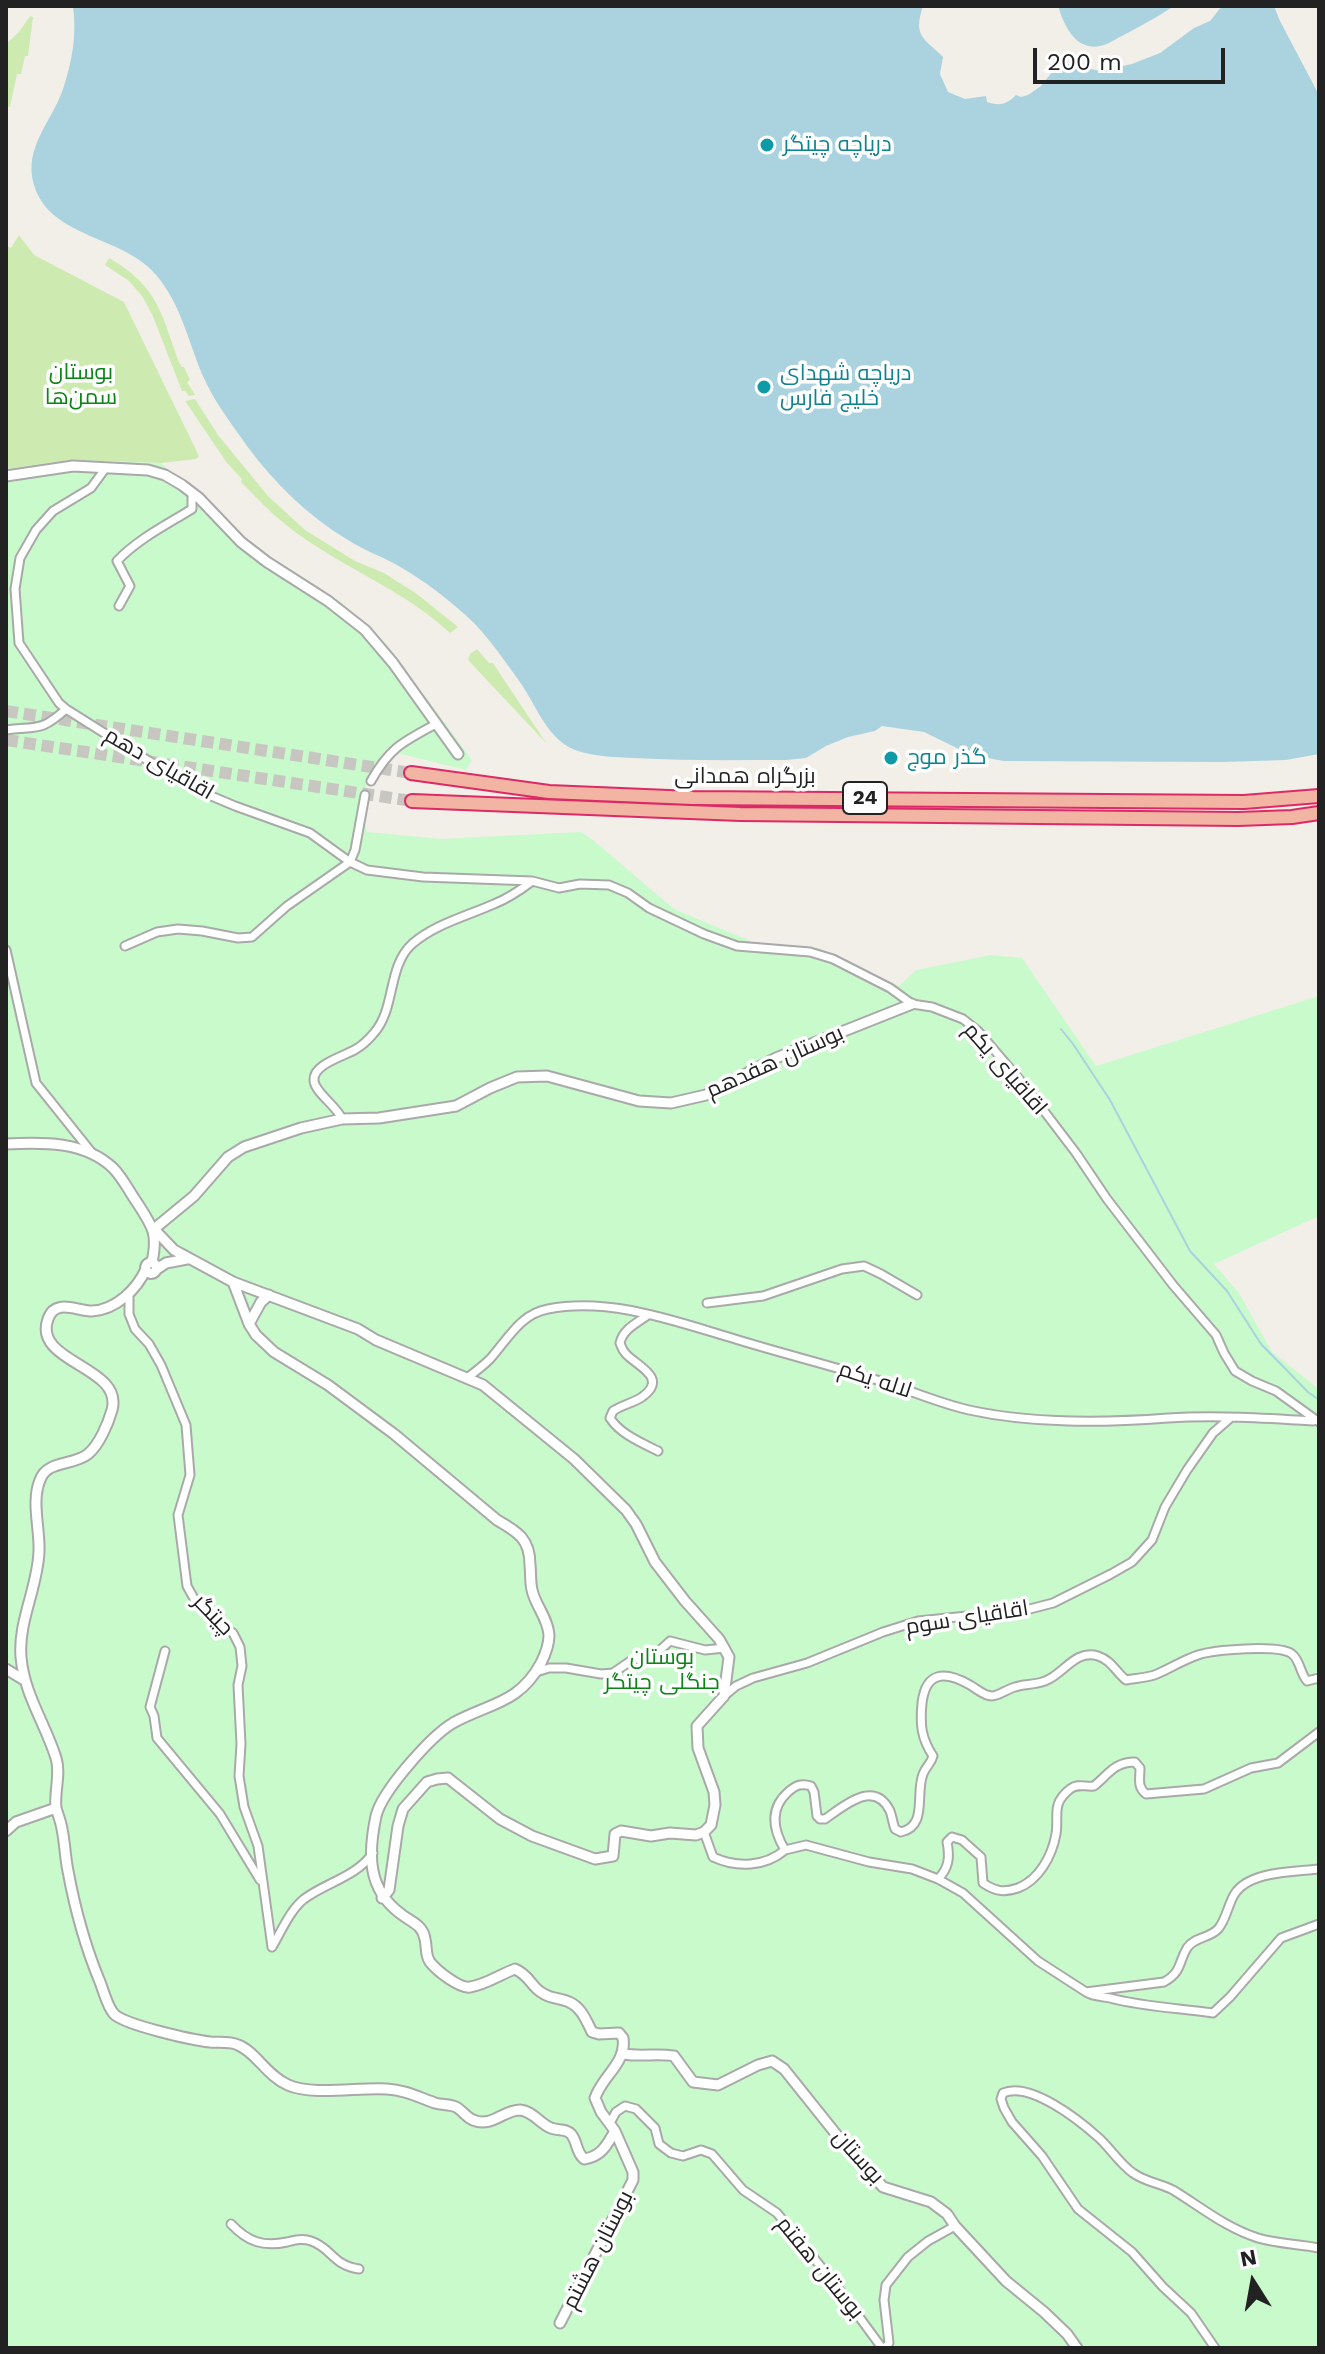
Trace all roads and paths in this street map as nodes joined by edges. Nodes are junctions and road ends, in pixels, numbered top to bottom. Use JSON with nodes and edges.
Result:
{"nodes":[{"id":1,"x":105,"y":469,"type":"junction"},
{"id":2,"x":6,"y":476,"type":"edge"},
{"id":3,"x":192,"y":492,"type":"junction"},
{"id":4,"x":119,"y":606,"type":"dead end"},
{"id":5,"x":66,"y":709,"type":"junction"},
{"id":6,"x":436,"y":724,"type":"junction"},
{"id":7,"x":6,"y":730,"type":"edge"},
{"id":8,"x":458,"y":754,"type":"dead end"},
{"id":9,"x":411,"y":773,"type":"tunnel mouth"},
{"id":10,"x":371,"y":781,"type":"dead end"},
{"id":11,"x":365,"y":795,"type":"dead end"},
{"id":12,"x":1319,"y":796,"type":"edge"},
{"id":13,"x":412,"y":801,"type":"tunnel mouth"},
{"id":14,"x":1319,"y":813,"type":"edge"},
{"id":15,"x":350,"y":862,"type":"junction"},
{"id":16,"x":532,"y":881,"type":"junction"},
{"id":17,"x":125,"y":946,"type":"dead end"},
{"id":18,"x":6,"y":950,"type":"edge"},
{"id":19,"x":912,"y":1004,"type":"junction"},
{"id":20,"x":342,"y":1119,"type":"junction"},
{"id":21,"x":6,"y":1144,"type":"edge"},
{"id":22,"x":94,"y":1155,"type":"junction"},
{"id":23,"x":154,"y":1229,"type":"junction"},
{"id":24,"x":187,"y":1259,"type":"junction"},
{"id":25,"x":152,"y":1267,"type":"junction"},
{"id":26,"x":233,"y":1282,"type":"junction"},
{"id":27,"x":129,"y":1294,"type":"junction"},
{"id":28,"x":269,"y":1295,"type":"junction"},
{"id":29,"x":917,"y":1295,"type":"dead end"},
{"id":30,"x":707,"y":1303,"type":"dead end"},
{"id":31,"x":648,"y":1315,"type":"junction"},
{"id":32,"x":249,"y":1324,"type":"junction"},
{"id":33,"x":467,"y":1378,"type":"junction"},
{"id":34,"x":1231,"y":1418,"type":"junction"},
{"id":35,"x":1317,"y":1421,"type":"edge"},
{"id":36,"x":658,"y":1451,"type":"dead end"},
{"id":37,"x":725,"y":1648,"type":"junction"},
{"id":38,"x":165,"y":1651,"type":"dead end"},
{"id":39,"x":6,"y":1669,"type":"edge"},
{"id":40,"x":536,"y":1672,"type":"junction"},
{"id":41,"x":1319,"y":1678,"type":"edge"},
{"id":42,"x":24,"y":1680,"type":"junction"},
{"id":43,"x":724,"y":1696,"type":"junction"},
{"id":44,"x":1319,"y":1732,"type":"edge"},
{"id":45,"x":56,"y":1808,"type":"junction"},
{"id":46,"x":6,"y":1831,"type":"edge"},
{"id":47,"x":704,"y":1832,"type":"junction"},
{"id":48,"x":785,"y":1850,"type":"junction"},
{"id":49,"x":373,"y":1853,"type":"junction"},
{"id":50,"x":1319,"y":1869,"type":"edge"},
{"id":51,"x":938,"y":1879,"type":"junction"},
{"id":52,"x":263,"y":1884,"type":"junction"},
{"id":53,"x":382,"y":1898,"type":"junction"},
{"id":54,"x":1319,"y":1924,"type":"edge"},
{"id":55,"x":1086,"y":1992,"type":"junction"},
{"id":56,"x":624,"y":2054,"type":"junction"},
{"id":57,"x":613,"y":2127,"type":"junction"},
{"id":58,"x":231,"y":2224,"type":"dead end"},
{"id":59,"x":955,"y":2226,"type":"junction"},
{"id":60,"x":1319,"y":2248,"type":"edge"},
{"id":61,"x":359,"y":2269,"type":"dead end"},
{"id":62,"x":560,"y":2323,"type":"dead end"},
{"id":63,"x":884,"y":2348,"type":"edge"},
{"id":64,"x":1077,"y":2348,"type":"edge"},
{"id":65,"x":1215,"y":2348,"type":"edge"}],
"edges":[{"from":1,"to":2,"type":"street"},
{"from":1,"to":3,"type":"street"},
{"from":1,"to":5,"type":"street","name":"اقاقیای دهم"},
{"from":3,"to":4,"type":"street"},
{"from":3,"to":6,"type":"street"},
{"from":5,"to":7,"type":"street"},
{"from":5,"to":15,"type":"street","name":"اقاقیای دهم"},
{"from":6,"to":8,"type":"street"},
{"from":6,"to":10,"type":"street"},
{"from":9,"to":12,"type":"highway","name":"بزرگراه همدانی","number":"24"},
{"from":11,"to":15,"type":"street"},
{"from":13,"to":14,"type":"highway","name":"بزرگراه همدانی","number":"24"},
{"from":15,"to":16,"type":"street","name":"اقاقیای دهم"},
{"from":15,"to":17,"type":"street"},
{"from":16,"to":19,"type":"street","name":"اقاقیای یکم"},
{"from":16,"to":20,"type":"street"},
{"from":18,"to":22,"type":"street"},
{"from":19,"to":20,"type":"street","name":"بوستان هفدهم"},
{"from":19,"to":35,"type":"street","name":"اقاقیای یکم"},
{"from":20,"to":23,"type":"street","name":"بوستان هفدهم"},
{"from":21,"to":22,"type":"street"},
{"from":22,"to":23,"type":"street"},
{"from":23,"to":24,"type":"street"},
{"from":23,"to":25,"type":"street"},
{"from":24,"to":25,"type":"street"},
{"from":24,"to":26,"type":"street"},
{"from":25,"to":27,"type":"street"},
{"from":26,"to":28,"type":"street"},
{"from":26,"to":32,"type":"street"},
{"from":27,"to":42,"type":"street"},
{"from":27,"to":52,"type":"street","name":"چیتگر"},
{"from":28,"to":32,"type":"street"},
{"from":28,"to":33,"type":"street"},
{"from":29,"to":30,"type":"street"},
{"from":31,"to":33,"type":"street","name":"لاله یکم"},
{"from":31,"to":34,"type":"street","name":"لاله یکم"},
{"from":31,"to":36,"type":"street"},
{"from":32,"to":40,"type":"street"},
{"from":33,"to":37,"type":"street"},
{"from":34,"to":35,"type":"street","name":"لاله یکم"},
{"from":34,"to":43,"type":"street","name":"اقاقیای سوم"},
{"from":37,"to":40,"type":"street"},
{"from":37,"to":43,"type":"street"},
{"from":38,"to":52,"type":"street"},
{"from":39,"to":42,"type":"street"},
{"from":40,"to":49,"type":"street"},
{"from":41,"to":48,"type":"street"},
{"from":42,"to":45,"type":"street"},
{"from":43,"to":47,"type":"street"},
{"from":44,"to":51,"type":"street"},
{"from":45,"to":46,"type":"street"},
{"from":45,"to":57,"type":"street"},
{"from":47,"to":48,"type":"street"},
{"from":47,"to":53,"type":"street"},
{"from":48,"to":51,"type":"street"},
{"from":49,"to":52,"type":"street","name":"چیتگر"},
{"from":49,"to":53,"type":"street"},
{"from":50,"to":55,"type":"street"},
{"from":51,"to":55,"type":"street"},
{"from":53,"to":56,"type":"street"},
{"from":54,"to":55,"type":"street"},
{"from":56,"to":57,"type":"street","name":"بوستان هشتم"},
{"from":56,"to":59,"type":"street","name":"بوستان"},
{"from":57,"to":62,"type":"street","name":"بوستان هشتم"},
{"from":57,"to":63,"type":"street","name":"بوستان هفتم"},
{"from":58,"to":61,"type":"street"},
{"from":59,"to":63,"type":"street"},
{"from":59,"to":64,"type":"street","name":"بوستان"},
{"from":60,"to":65,"type":"street"}]}
